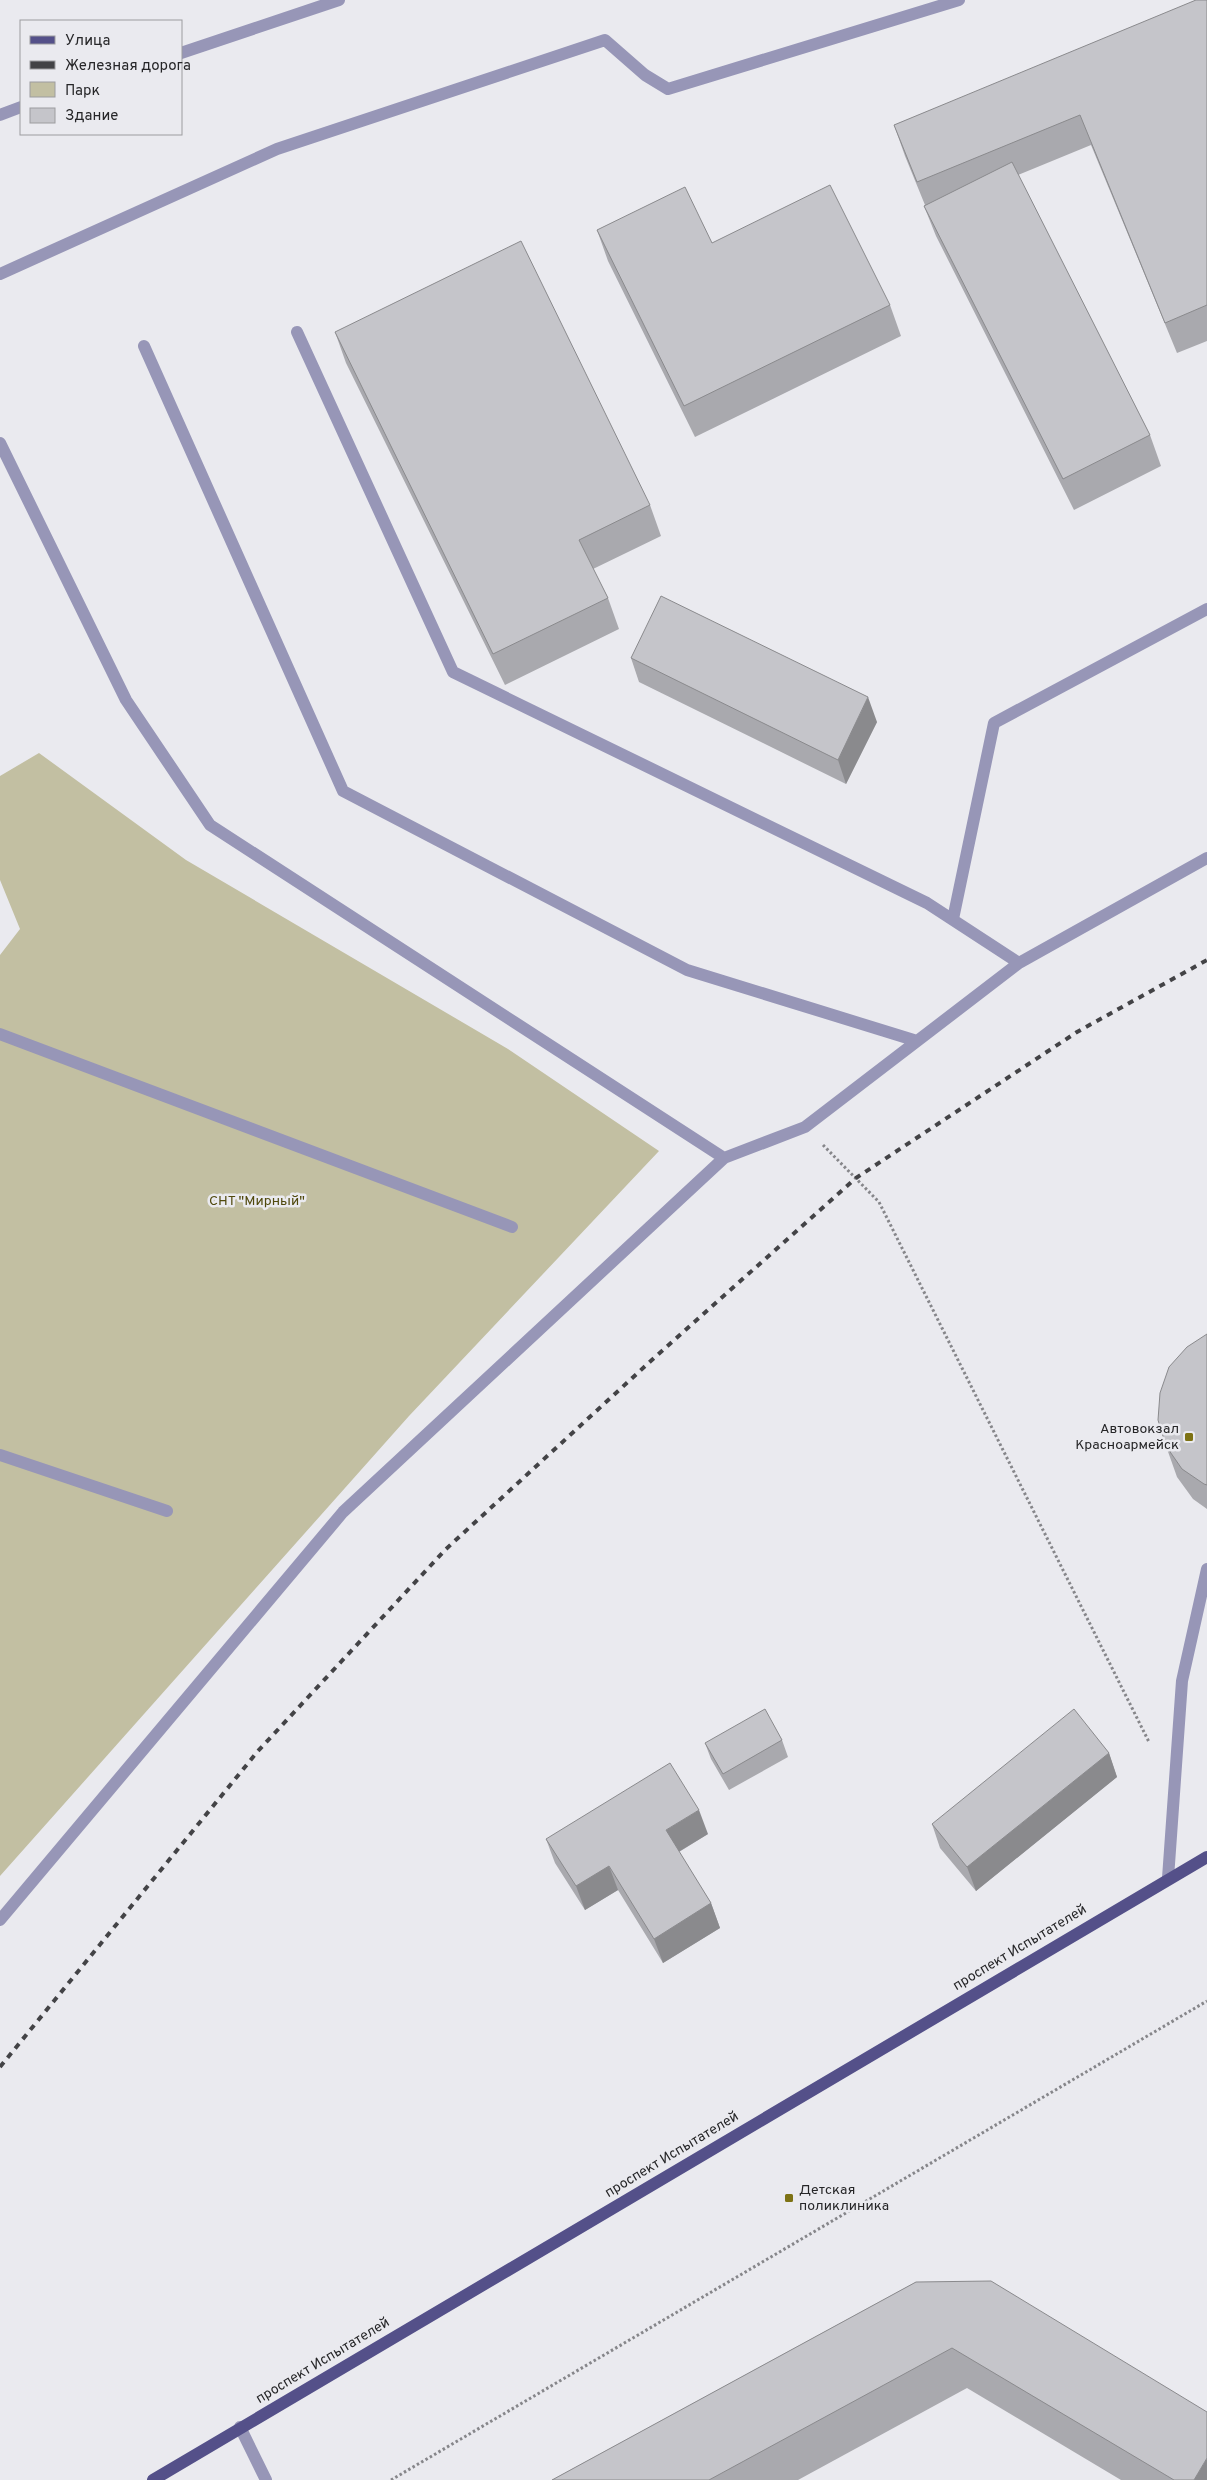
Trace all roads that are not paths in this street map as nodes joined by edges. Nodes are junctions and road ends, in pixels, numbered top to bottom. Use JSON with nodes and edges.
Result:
{"nodes":[{"id":1,"x":339,"y":0,"type":"edge"},
{"id":2,"x":959,"y":0,"type":"edge"},
{"id":3,"x":182,"y":53,"type":"edge"},
{"id":4,"x":20,"y":107,"type":"edge"},
{"id":5,"x":0,"y":115,"type":"edge"},
{"id":6,"x":0,"y":274,"type":"edge"},
{"id":7,"x":296,"y":332,"type":"dead end"},
{"id":8,"x":144,"y":346,"type":"dead end"},
{"id":9,"x":0,"y":443,"type":"edge"},
{"id":10,"x":1207,"y":609,"type":"edge"},
{"id":11,"x":1207,"y":858,"type":"edge"},
{"id":12,"x":953,"y":920,"type":"junction"},
{"id":13,"x":1019,"y":962,"type":"junction"},
{"id":14,"x":0,"y":1034,"type":"edge"},
{"id":15,"x":917,"y":1041,"type":"junction"},
{"id":16,"x":724,"y":1158,"type":"junction"},
{"id":17,"x":512,"y":1228,"type":"dead end"},
{"id":18,"x":0,"y":1454,"type":"edge"},
{"id":19,"x":167,"y":1511,"type":"dead end"},
{"id":20,"x":1207,"y":1569,"type":"edge"},
{"id":21,"x":1207,"y":1857,"type":"edge"},
{"id":22,"x":1168,"y":1878,"type":"junction"},
{"id":23,"x":0,"y":1920,"type":"edge"},
{"id":24,"x":240,"y":2427,"type":"junction"},
{"id":25,"x":152,"y":2480,"type":"edge"},
{"id":26,"x":266,"y":2480,"type":"edge"}],
"edges":[{"from":1,"to":3,"type":"street"},
{"from":2,"to":6,"type":"street"},
{"from":4,"to":5,"type":"street"},
{"from":7,"to":12,"type":"street"},
{"from":8,"to":15,"type":"street"},
{"from":9,"to":16,"type":"street"},
{"from":10,"to":12,"type":"street"},
{"from":11,"to":13,"type":"street"},
{"from":12,"to":13,"type":"street"},
{"from":13,"to":15,"type":"street"},
{"from":14,"to":17,"type":"street"},
{"from":15,"to":16,"type":"street"},
{"from":16,"to":23,"type":"street"},
{"from":18,"to":19,"type":"street"},
{"from":20,"to":22,"type":"street"},
{"from":21,"to":22,"type":"main road","name":"проспект Испытателей"},
{"from":22,"to":24,"type":"main road","name":"проспект Испытателей"},
{"from":24,"to":25,"type":"main road","name":"проспект Испытателей"},
{"from":24,"to":26,"type":"street"}]}
